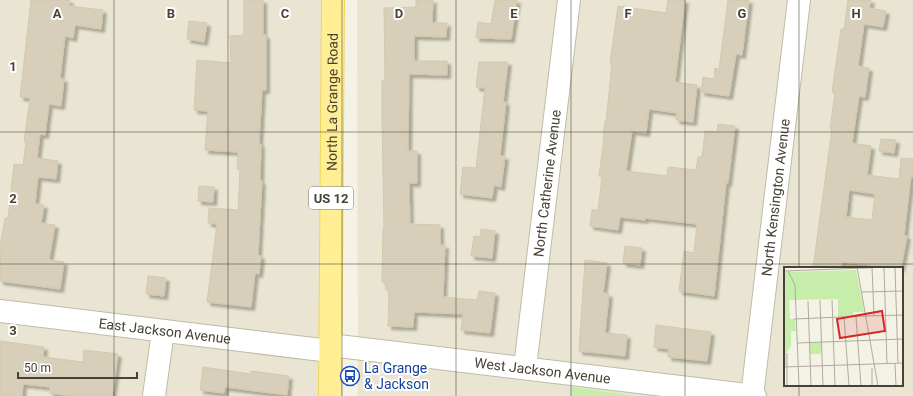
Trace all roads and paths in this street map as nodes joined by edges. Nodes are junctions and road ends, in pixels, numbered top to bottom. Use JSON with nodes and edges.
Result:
{"nodes":[{"id":1,"x":333,"y":0,"type":"edge"},
{"id":2,"x":569,"y":0,"type":"edge"},
{"id":3,"x":799,"y":0,"type":"edge"},
{"id":4,"x":0,"y":311,"type":"edge"},
{"id":5,"x":163,"y":331,"type":"junction"},
{"id":6,"x":330,"y":348,"type":"junction"},
{"id":7,"x":524,"y":367,"type":"junction"},
{"id":8,"x":154,"y":396,"type":"edge"},
{"id":9,"x":330,"y":396,"type":"edge"},
{"id":10,"x":754,"y":396,"type":"edge"}],
"edges":[{"from":1,"to":6,"type":"main road","name":"North La Grange Road","number":"US 12"},
{"from":2,"to":7,"type":"street","name":"North Catherine Avenue"},
{"from":3,"to":10,"type":"street","name":"North Kensington Avenue"},
{"from":4,"to":5,"type":"street","name":"East Jackson Avenue"},
{"from":5,"to":6,"type":"street","name":"East Jackson Avenue"},
{"from":5,"to":8,"type":"street"},
{"from":6,"to":7,"type":"street","name":"West Jackson Avenue"},
{"from":6,"to":9,"type":"main road","name":"North La Grange Road","number":"US 12"},
{"from":7,"to":10,"type":"street","name":"West Jackson Avenue"}]}
